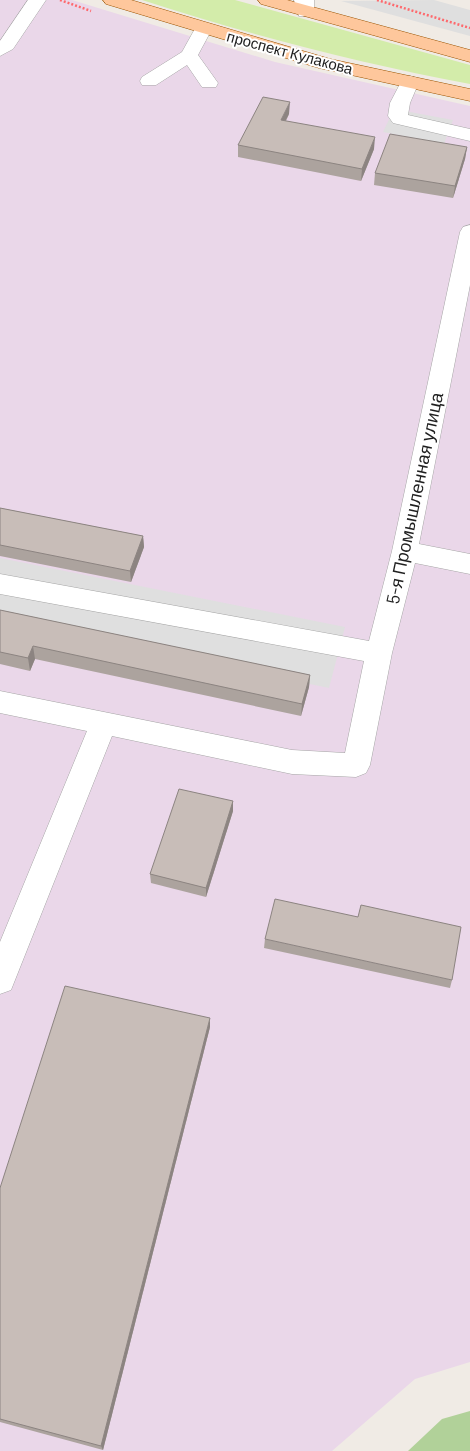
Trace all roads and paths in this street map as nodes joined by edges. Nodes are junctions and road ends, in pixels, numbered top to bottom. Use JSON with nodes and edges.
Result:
{"nodes":[{"id":1,"x":37,"y":0,"type":"edge"},
{"id":2,"x":112,"y":0,"type":"edge"},
{"id":3,"x":267,"y":0,"type":"edge"},
{"id":4,"x":377,"y":0,"type":"edge"},
{"id":5,"x":306,"y":3,"type":"edge"},
{"id":6,"x":0,"y":18,"type":"edge"},
{"id":7,"x":24,"y":21,"type":"junction"},
{"id":8,"x":470,"y":28,"type":"edge"},
{"id":9,"x":203,"y":29,"type":"junction"},
{"id":10,"x":0,"y":50,"type":"edge"},
{"id":11,"x":189,"y":55,"type":"junction"},
{"id":12,"x":470,"y":56,"type":"edge"},
{"id":13,"x":149,"y":81,"type":"dead end"},
{"id":14,"x":410,"y":82,"type":"junction"},
{"id":15,"x":209,"y":83,"type":"dead end"},
{"id":16,"x":470,"y":94,"type":"edge"},
{"id":17,"x":470,"y":135,"type":"edge"},
{"id":18,"x":470,"y":232,"type":"edge"},
{"id":19,"x":405,"y":551,"type":"junction"},
{"id":20,"x":470,"y":564,"type":"edge"},
{"id":21,"x":0,"y":584,"type":"edge"},
{"id":22,"x":379,"y":653,"type":"junction"},
{"id":23,"x":0,"y":702,"type":"edge"},
{"id":24,"x":104,"y":723,"type":"junction"},
{"id":25,"x":0,"y":980,"type":"edge"}],
"edges":[{"from":1,"to":7,"type":"street"},
{"from":2,"to":9,"type":"main road","name":"проспект Кулакова"},
{"from":3,"to":5,"type":"main road"},
{"from":4,"to":8,"type":"path"},
{"from":5,"to":12,"type":"main road"},
{"from":6,"to":7,"type":"street"},
{"from":7,"to":10,"type":"street"},
{"from":9,"to":11,"type":"street"},
{"from":9,"to":14,"type":"main road","name":"проспект Кулакова"},
{"from":11,"to":13,"type":"street"},
{"from":11,"to":15,"type":"street"},
{"from":14,"to":16,"type":"main road","name":"проспект Кулакова"},
{"from":14,"to":17,"type":"street"},
{"from":18,"to":19,"type":"street","name":"5-я Промышленная улица"},
{"from":19,"to":20,"type":"street"},
{"from":19,"to":22,"type":"street","name":"5-я Промышленная улица"},
{"from":21,"to":22,"type":"street"},
{"from":22,"to":24,"type":"street","name":"5-я Промышленная улица"},
{"from":23,"to":24,"type":"street"},
{"from":24,"to":25,"type":"street"}]}
